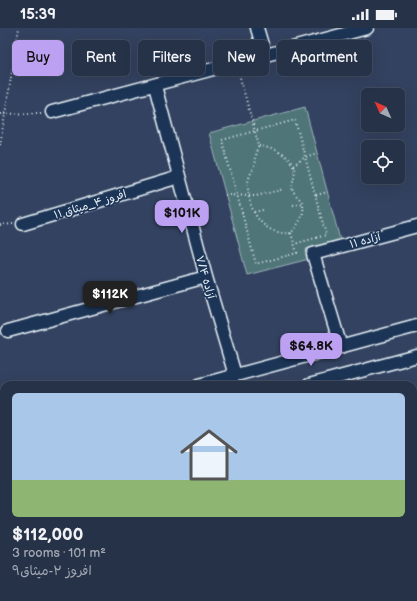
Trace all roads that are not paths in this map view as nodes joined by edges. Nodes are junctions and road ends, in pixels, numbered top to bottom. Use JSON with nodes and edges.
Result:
{"nodes":[{"id":1,"x":257,"y":28,"type":"edge"},
{"id":2,"x":367,"y":28,"type":"edge"},
{"id":3,"x":261,"y":40,"type":"edge"},
{"id":4,"x":269,"y":54,"type":"edge"},
{"id":5,"x":213,"y":70,"type":"edge"},
{"id":6,"x":155,"y":86,"type":"junction"},
{"id":7,"x":52,"y":112,"type":"road end"},
{"id":8,"x":179,"y":177,"type":"junction"},
{"id":9,"x":23,"y":224,"type":"dead end"},
{"id":10,"x":417,"y":226,"type":"edge"},
{"id":11,"x":206,"y":277,"type":"junction"},
{"id":12,"x":417,"y":326,"type":"edge"},
{"id":13,"x":8,"y":331,"type":"dead end"},
{"id":14,"x":340,"y":347,"type":"junction"},
{"id":15,"x":417,"y":356,"type":"edge"},
{"id":16,"x":235,"y":375,"type":"junction"},
{"id":17,"x":213,"y":381,"type":"edge"},
{"id":18,"x":324,"y":381,"type":"edge"}],
"edges":[{"from":1,"to":3,"type":"street"},
{"from":2,"to":4,"type":"street"},
{"from":5,"to":6,"type":"street"},
{"from":6,"to":7,"type":"street"},
{"from":6,"to":8,"type":"street","name":"آزاده ۷/۴"},
{"from":8,"to":9,"type":"street","name":"افروز ۴_میثاق ۱۱"},
{"from":8,"to":11,"type":"street","name":"آزاده ۷/۴"},
{"from":10,"to":14,"type":"street","name":"آزاده ۱۱"},
{"from":11,"to":13,"type":"street"},
{"from":11,"to":16,"type":"street","name":"آزاده ۷/۴"},
{"from":12,"to":14,"type":"street"},
{"from":14,"to":16,"type":"street"},
{"from":15,"to":18,"type":"street"},
{"from":16,"to":17,"type":"street"}]}
